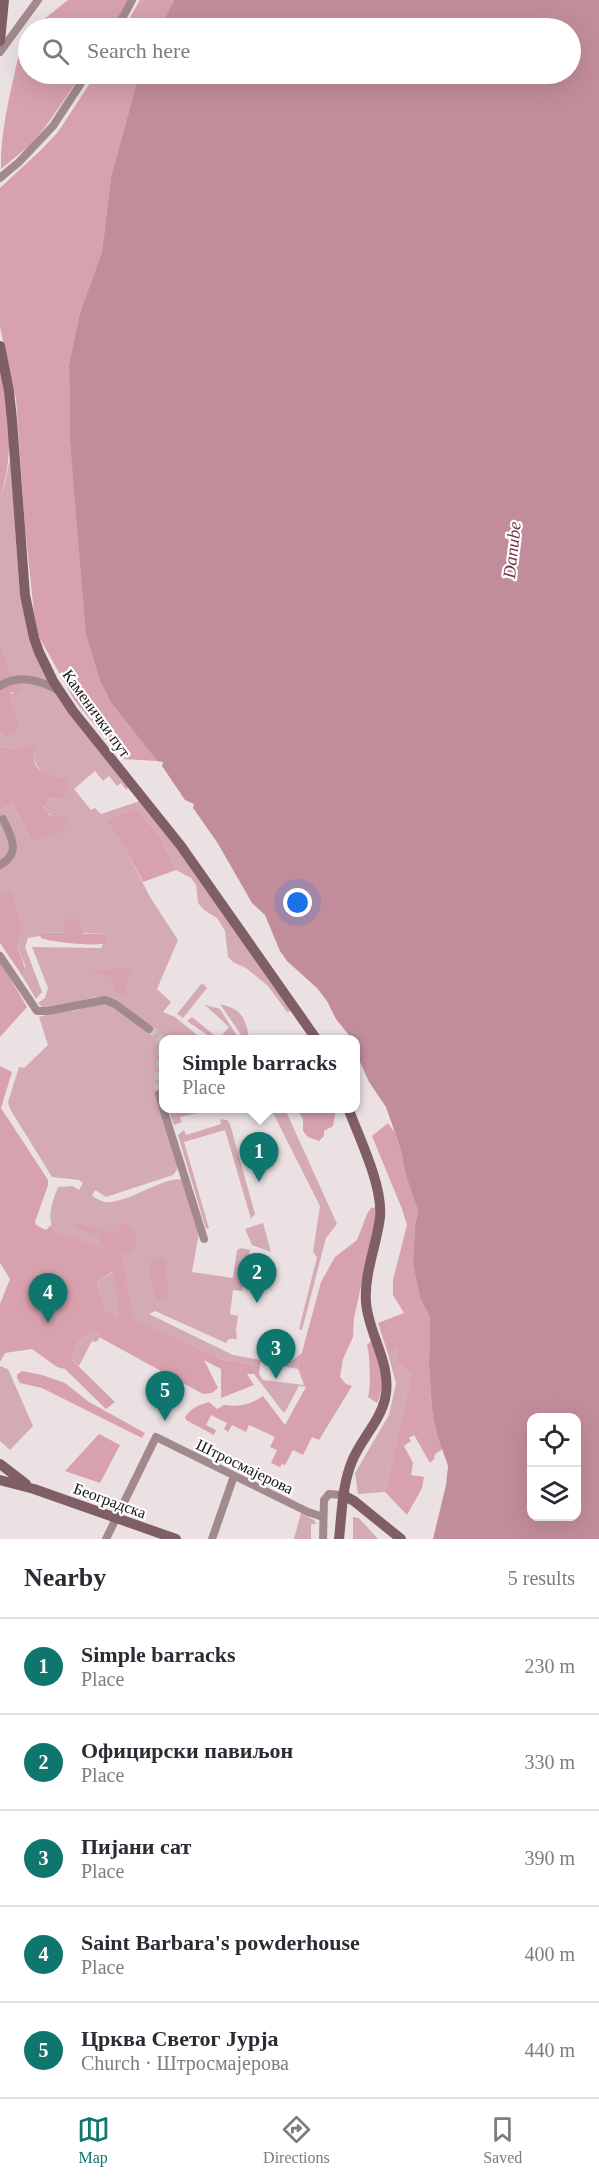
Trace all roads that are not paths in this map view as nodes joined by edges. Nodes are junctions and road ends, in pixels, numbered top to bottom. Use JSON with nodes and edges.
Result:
{"nodes":[{"id":1,"x":4,"y":0,"type":"edge"},
{"id":2,"x":38,"y":0,"type":"edge"},
{"id":3,"x":132,"y":0,"type":"edge"},
{"id":4,"x":25,"y":18,"type":"edge"},
{"id":5,"x":122,"y":18,"type":"edge"},
{"id":6,"x":18,"y":27,"type":"edge"},
{"id":7,"x":0,"y":41,"type":"edge"},
{"id":8,"x":0,"y":52,"type":"edge"},
{"id":9,"x":80,"y":84,"type":"edge"},
{"id":10,"x":0,"y":178,"type":"edge"},
{"id":11,"x":0,"y":346,"type":"edge"},
{"id":12,"x":0,"y":686,"type":"edge"},
{"id":13,"x":60,"y":691,"type":"junction"},
{"id":14,"x":3,"y":819,"type":"dead end"},
{"id":15,"x":0,"y":865,"type":"edge"},
{"id":16,"x":0,"y":956,"type":"edge"},
{"id":17,"x":149,"y":1029,"type":"tunnel mouth"},
{"id":18,"x":313,"y":1035,"type":"edge"},
{"id":19,"x":165,"y":1113,"type":"edge"},
{"id":20,"x":350,"y":1113,"type":"edge"},
{"id":21,"x":204,"y":1239,"type":"dead end"},
{"id":22,"x":0,"y":1464,"type":"edge"},
{"id":23,"x":234,"y":1476,"type":"junction"},
{"id":24,"x":0,"y":1479,"type":"edge"},
{"id":25,"x":34,"y":1489,"type":"junction"},
{"id":26,"x":343,"y":1496,"type":"junction"},
{"id":27,"x":323,"y":1517,"type":"junction"},
{"id":28,"x":116,"y":1518,"type":"junction"},
{"id":29,"x":106,"y":1539,"type":"edge"},
{"id":30,"x":176,"y":1539,"type":"edge"},
{"id":31,"x":212,"y":1539,"type":"edge"},
{"id":32,"x":323,"y":1539,"type":"edge"},
{"id":33,"x":339,"y":1539,"type":"edge"},
{"id":34,"x":401,"y":1539,"type":"edge"}],
"edges":[{"from":1,"to":7,"type":"main road"},
{"from":2,"to":4,"type":"street"},
{"from":3,"to":5,"type":"street"},
{"from":6,"to":8,"type":"street"},
{"from":9,"to":10,"type":"street"},
{"from":11,"to":13,"type":"main road","name":"Каменички пут"},
{"from":12,"to":13,"type":"street"},
{"from":13,"to":18,"type":"main road","name":"Каменички пут"},
{"from":14,"to":15,"type":"street"},
{"from":16,"to":17,"type":"street"},
{"from":19,"to":21,"type":"street"},
{"from":20,"to":26,"type":"main road"},
{"from":22,"to":25,"type":"main road","name":"Београдска"},
{"from":23,"to":27,"type":"street","name":"Штросмајерова"},
{"from":23,"to":28,"type":"street","name":"Штросмајерова"},
{"from":23,"to":31,"type":"street"},
{"from":24,"to":25,"type":"main road","name":"Београдска"},
{"from":25,"to":28,"type":"main road","name":"Београдска"},
{"from":26,"to":27,"type":"street"},
{"from":26,"to":33,"type":"main road"},
{"from":26,"to":34,"type":"main road"},
{"from":27,"to":32,"type":"street"},
{"from":28,"to":29,"type":"street"},
{"from":28,"to":30,"type":"main road","name":"Београдска"}]}
